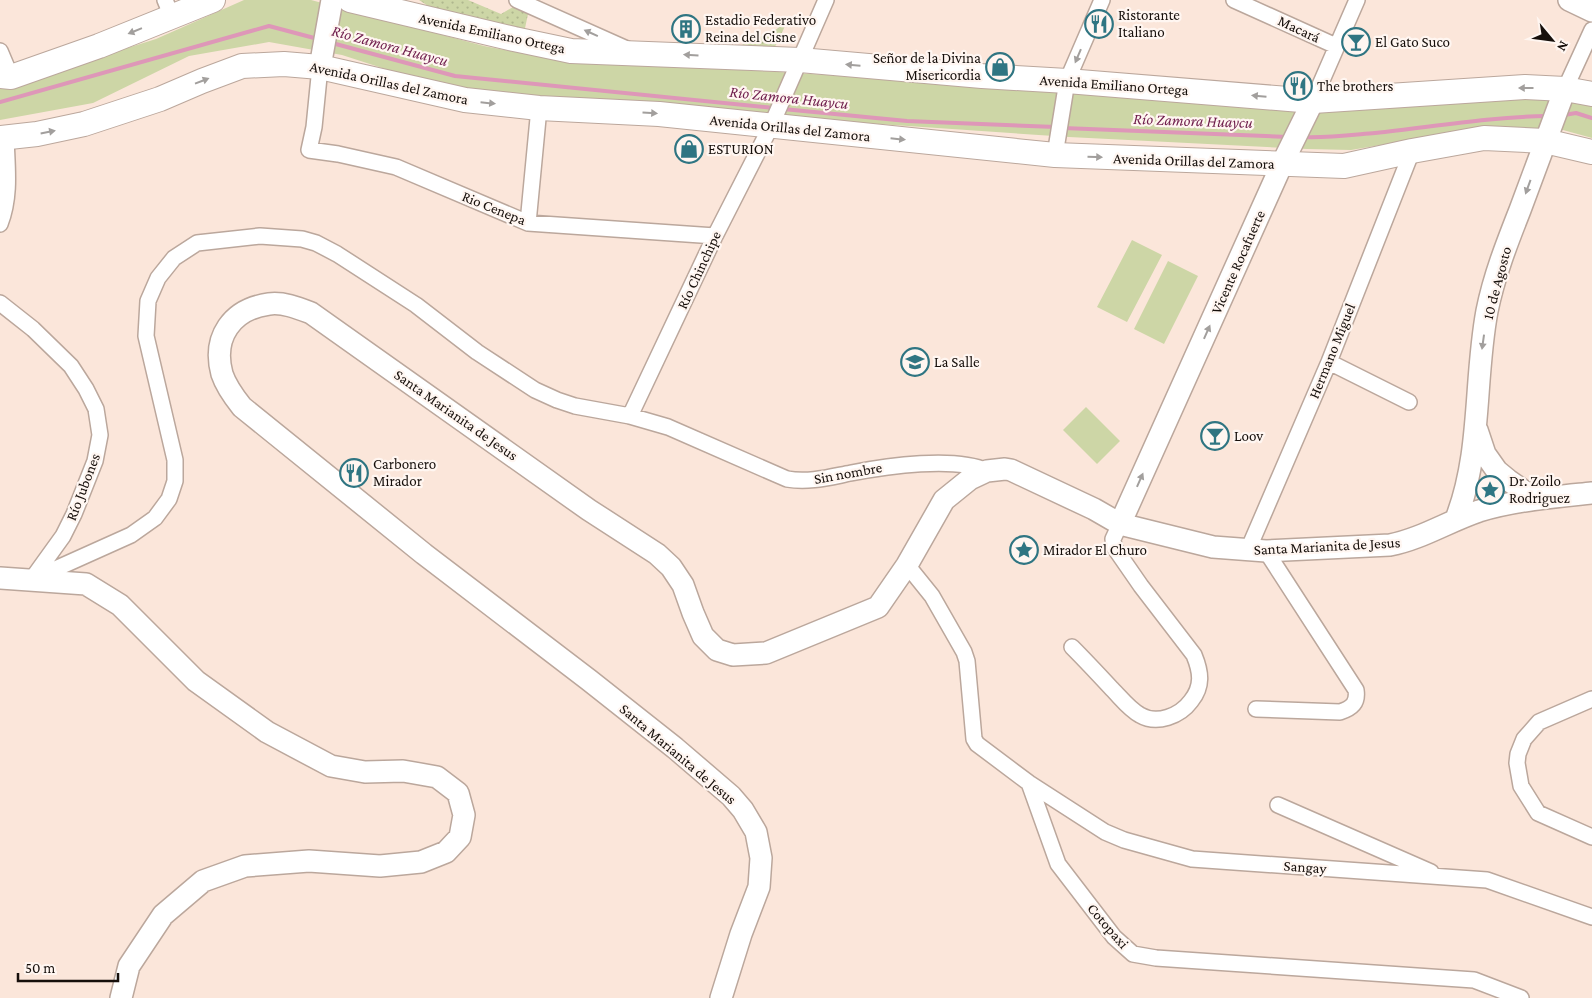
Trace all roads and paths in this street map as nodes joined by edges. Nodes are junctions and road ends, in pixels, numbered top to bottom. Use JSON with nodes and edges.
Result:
{"nodes":[{"id":1,"x":213,"y":0,"type":"edge"},
{"id":2,"x":517,"y":0,"type":"edge"},
{"id":3,"x":826,"y":0,"type":"edge"},
{"id":4,"x":1102,"y":0,"type":"edge"},
{"id":5,"x":1234,"y":0,"type":"edge"},
{"id":6,"x":1357,"y":0,"type":"edge"},
{"id":7,"x":1569,"y":0,"type":"edge"},
{"id":8,"x":338,"y":4,"type":"edge"},
{"id":9,"x":169,"y":8,"type":"edge"},
{"id":10,"x":1592,"y":11,"type":"edge"},
{"id":11,"x":1592,"y":30,"type":"edge"},
{"id":12,"x":1336,"y":46,"type":"junction"},
{"id":13,"x":0,"y":51,"type":"edge"},
{"id":14,"x":636,"y":53,"type":"junction"},
{"id":15,"x":322,"y":61,"type":"junction"},
{"id":16,"x":798,"y":64,"type":"junction"},
{"id":17,"x":5,"y":77,"type":"edge"},
{"id":18,"x":1066,"y":86,"type":"junction"},
{"id":19,"x":1565,"y":89,"type":"junction"},
{"id":20,"x":1592,"y":94,"type":"edge"},
{"id":21,"x":1313,"y":101,"type":"junction"},
{"id":22,"x":539,"y":108,"type":"junction"},
{"id":23,"x":774,"y":120,"type":"junction"},
{"id":24,"x":3,"y":138,"type":"edge"},
{"id":25,"x":1545,"y":141,"type":"junction"},
{"id":26,"x":1056,"y":150,"type":"junction"},
{"id":27,"x":1412,"y":151,"type":"junction"},
{"id":28,"x":1592,"y":152,"type":"edge"},
{"id":29,"x":1282,"y":164,"type":"junction"},
{"id":30,"x":528,"y":223,"type":"junction"},
{"id":31,"x":0,"y":224,"type":"edge"},
{"id":32,"x":714,"y":236,"type":"junction"},
{"id":33,"x":0,"y":303,"type":"edge"},
{"id":34,"x":1329,"y":362,"type":"junction"},
{"id":35,"x":1409,"y":402,"type":"dead end"},
{"id":36,"x":630,"y":416,"type":"junction"},
{"id":37,"x":1476,"y":430,"type":"junction"},
{"id":38,"x":987,"y":471,"type":"junction"},
{"id":39,"x":1592,"y":493,"type":"edge"},
{"id":40,"x":1549,"y":497,"type":"junction"},
{"id":41,"x":1456,"y":519,"type":"junction"},
{"id":42,"x":1120,"y":524,"type":"junction"},
{"id":43,"x":1257,"y":551,"type":"junction"},
{"id":44,"x":907,"y":565,"type":"junction"},
{"id":45,"x":0,"y":578,"type":"edge"},
{"id":46,"x":31,"y":580,"type":"junction"},
{"id":47,"x":1072,"y":647,"type":"dead end"},
{"id":48,"x":1592,"y":699,"type":"edge"},
{"id":49,"x":1256,"y":709,"type":"dead end"},
{"id":50,"x":1029,"y":783,"type":"junction"},
{"id":51,"x":1278,"y":805,"type":"dead end"},
{"id":52,"x":1592,"y":837,"type":"edge"},
{"id":53,"x":1442,"y":877,"type":"junction"},
{"id":54,"x":1592,"y":917,"type":"edge"},
{"id":55,"x":120,"y":998,"type":"edge"},
{"id":56,"x":721,"y":998,"type":"edge"},
{"id":57,"x":1521,"y":998,"type":"edge"}],
"edges":[{"from":1,"to":9,"type":"main road"},
{"from":14,"to":2,"type":"street","name":"Avenida Emiliano Ortega","one_way":true},
{"from":3,"to":16,"type":"street","name":"Río Chinchipe"},
{"from":4,"to":18,"type":"street","one_way":true},
{"from":5,"to":12,"type":"street","name":"Macará"},
{"from":6,"to":12,"type":"street","name":"Vicente Rocafuerte"},
{"from":7,"to":10,"type":"main road"},
{"from":8,"to":14,"type":"main road","name":"Avenida Emiliano Ortega"},
{"from":8,"to":15,"type":"main road"},
{"from":9,"to":17,"type":"main road","one_way":true},
{"from":11,"to":19,"type":"street"},
{"from":12,"to":21,"type":"street","name":"Vicente Rocafuerte"},
{"from":13,"to":17,"type":"street"},
{"from":16,"to":14,"type":"main road","name":"Avenida Emiliano Ortega","one_way":true},
{"from":15,"to":22,"type":"main road","name":"Avenida Orillas del Zamora","one_way":true},
{"from":24,"to":15,"type":"main road","name":"Avenida Orillas del Zamora","one_way":true},
{"from":15,"to":30,"type":"street","name":"Rio Cenepa"},
{"from":18,"to":16,"type":"main road","name":"Avenida Emiliano Ortega","one_way":true},
{"from":16,"to":23,"type":"street","name":"Río Chinchipe"},
{"from":21,"to":18,"type":"main road","name":"Avenida Emiliano Ortega","one_way":true},
{"from":18,"to":26,"type":"street"},
{"from":19,"to":20,"type":"main road","name":"Avenida Emiliano Ortega"},
{"from":19,"to":21,"type":"main road","name":"Avenida Emiliano Ortega","one_way":true},
{"from":19,"to":25,"type":"main road","name":"10 de Agosto"},
{"from":21,"to":29,"type":"main road","name":"Vicente Rocafuerte"},
{"from":22,"to":23,"type":"main road","name":"Avenida Orillas del Zamora","one_way":true},
{"from":22,"to":30,"type":"street"},
{"from":23,"to":26,"type":"main road","name":"Avenida Orillas del Zamora","one_way":true},
{"from":23,"to":32,"type":"street","name":"Río Chinchipe"},
{"from":24,"to":31,"type":"street"},
{"from":25,"to":27,"type":"main road","name":"Avenida Orillas del Zamora"},
{"from":25,"to":28,"type":"main road","name":"Avenida Orillas del Zamora"},
{"from":25,"to":37,"type":"main road","name":"10 de Agosto","one_way":true},
{"from":26,"to":29,"type":"main road","name":"Avenida Orillas del Zamora","one_way":true},
{"from":27,"to":29,"type":"main road","name":"Avenida Orillas del Zamora"},
{"from":27,"to":34,"type":"street","name":"Hermano Miguel"},
{"from":42,"to":29,"type":"main road","name":"Vicente Rocafuerte","one_way":true},
{"from":30,"to":32,"type":"street","name":"Rio Cenepa"},
{"from":32,"to":36,"type":"street","name":"Río Chinchipe"},
{"from":33,"to":46,"type":"street","name":"Río Jubones"},
{"from":34,"to":35,"type":"street"},
{"from":34,"to":43,"type":"street","name":"Hermano Miguel"},
{"from":36,"to":38,"type":"street","name":"Sin nombre"},
{"from":36,"to":46,"type":"street","name":"Sin nombre"},
{"from":37,"to":40,"type":"main road","name":"10 de Agosto"},
{"from":37,"to":41,"type":"main road","name":"10 de Agosto"},
{"from":38,"to":42,"type":"main road","name":"Santa Marianita de Jesus"},
{"from":38,"to":44,"type":"main road","name":"Santa Marianita de Jesus"},
{"from":39,"to":40,"type":"main road"},
{"from":40,"to":41,"type":"main road","name":"Santa Marianita de Jesus"},
{"from":41,"to":43,"type":"main road","name":"Santa Marianita de Jesus"},
{"from":42,"to":43,"type":"main road","name":"Santa Marianita de Jesus"},
{"from":42,"to":47,"type":"street"},
{"from":43,"to":49,"type":"street"},
{"from":44,"to":50,"type":"street"},
{"from":44,"to":56,"type":"main road","name":"Santa Marianita de Jesus"},
{"from":45,"to":46,"type":"main road"},
{"from":46,"to":55,"type":"main road"},
{"from":48,"to":52,"type":"street"},
{"from":50,"to":53,"type":"street","name":"Sangay"},
{"from":50,"to":57,"type":"street","name":"Cotopaxi"},
{"from":51,"to":53,"type":"street"},
{"from":53,"to":54,"type":"street","name":"Sangay"}]}
